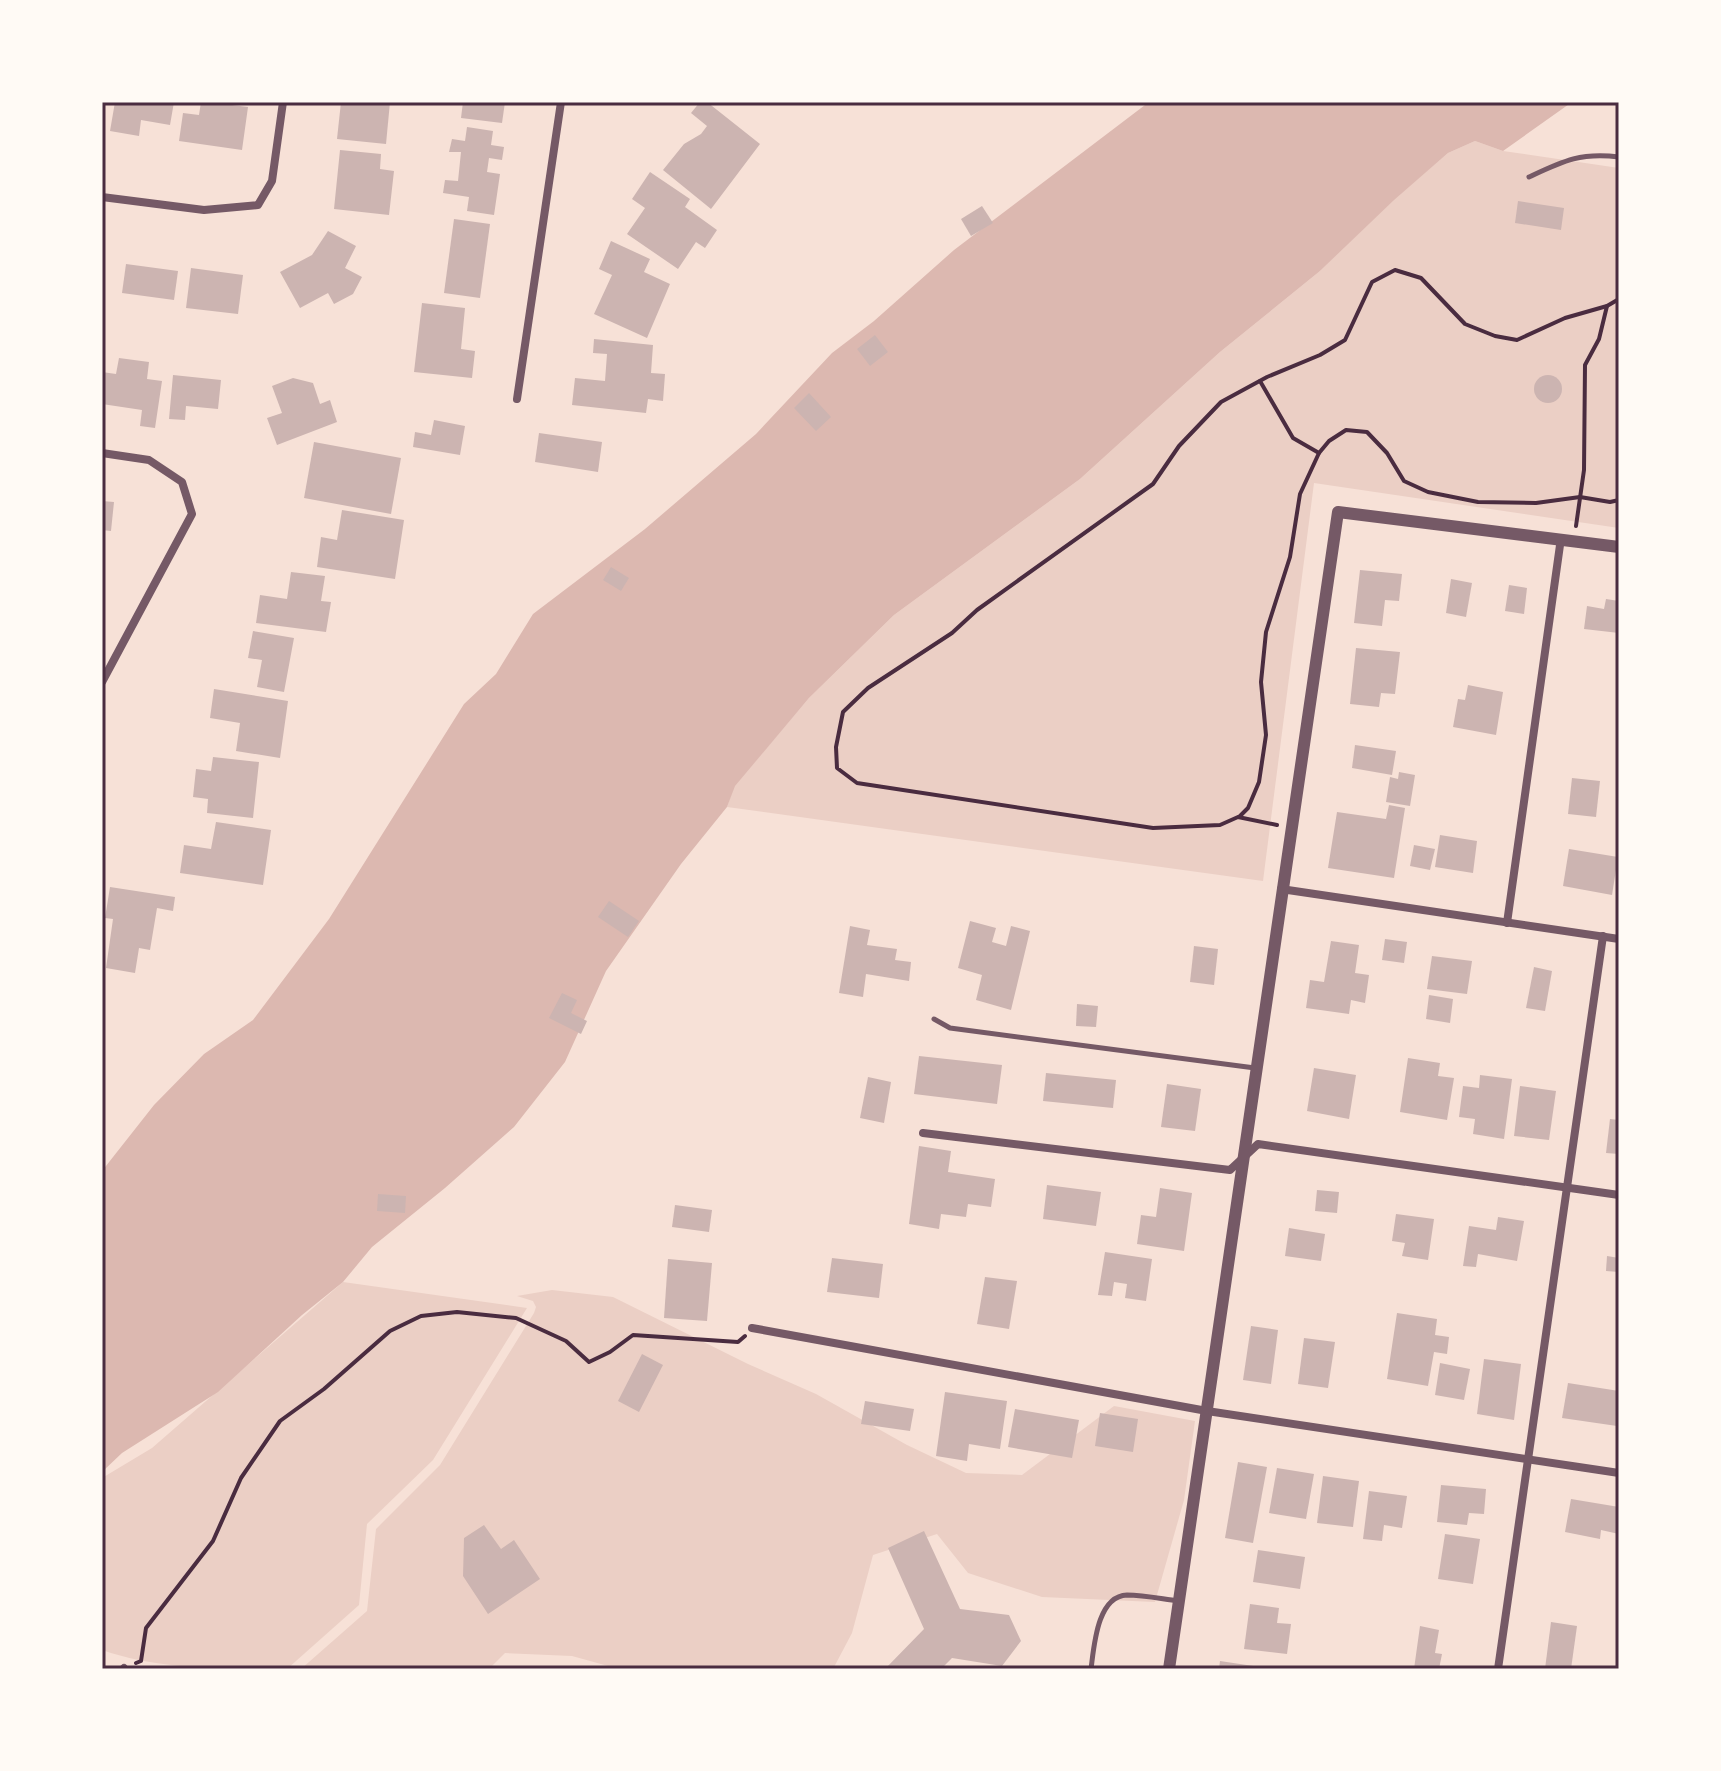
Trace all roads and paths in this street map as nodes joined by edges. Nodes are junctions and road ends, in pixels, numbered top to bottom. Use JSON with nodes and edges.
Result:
{"nodes":[{"id":1,"x":283,"y":102,"type":"edge"},
{"id":2,"x":561,"y":102,"type":"edge"},
{"id":3,"x":1619,"y":157,"type":"edge"},
{"id":4,"x":1529,"y":177,"type":"dead end"},
{"id":5,"x":102,"y":197,"type":"edge"},
{"id":6,"x":1619,"y":299,"type":"edge"},
{"id":7,"x":1607,"y":306,"type":"junction"},
{"id":8,"x":1260,"y":381,"type":"junction"},
{"id":9,"x":517,"y":399,"type":"dead end"},
{"id":10,"x":102,"y":453,"type":"edge"},
{"id":11,"x":1319,"y":453,"type":"junction"},
{"id":12,"x":1580,"y":497,"type":"junction"},
{"id":13,"x":1619,"y":500,"type":"edge"},
{"id":14,"x":1576,"y":526,"type":"dead end"},
{"id":15,"x":1561,"y":538,"type":"junction"},
{"id":16,"x":1619,"y":547,"type":"edge"},
{"id":17,"x":105,"y":671,"type":"edge"},
{"id":18,"x":102,"y":682,"type":"edge"},
{"id":19,"x":1238,"y":817,"type":"junction"},
{"id":20,"x":1279,"y":826,"type":"dead end"},
{"id":21,"x":1281,"y":889,"type":"junction"},
{"id":22,"x":1507,"y":923,"type":"junction"},
{"id":23,"x":1603,"y":936,"type":"junction"},
{"id":24,"x":1619,"y":939,"type":"edge"},
{"id":25,"x":934,"y":1019,"type":"dead end"},
{"id":26,"x":1256,"y":1068,"type":"junction"},
{"id":27,"x":923,"y":1133,"type":"dead end"},
{"id":28,"x":1243,"y":1159,"type":"junction"},
{"id":29,"x":1567,"y":1187,"type":"junction"},
{"id":30,"x":1619,"y":1195,"type":"edge"},
{"id":31,"x":752,"y":1328,"type":"joint"},
{"id":32,"x":1207,"y":1411,"type":"junction"},
{"id":33,"x":1528,"y":1459,"type":"junction"},
{"id":34,"x":1619,"y":1473,"type":"edge"},
{"id":35,"x":1179,"y":1602,"type":"junction"},
{"id":36,"x":123,"y":1668,"type":"edge"},
{"id":37,"x":1091,"y":1669,"type":"edge"},
{"id":38,"x":1169,"y":1669,"type":"edge"},
{"id":39,"x":1498,"y":1669,"type":"edge"}],
"edges":[{"from":1,"to":5,"type":"street"},
{"from":2,"to":9,"type":"street"},
{"from":3,"to":4,"type":"lane"},
{"from":6,"to":7,"type":"path"},
{"from":7,"to":8,"type":"path"},
{"from":7,"to":12,"type":"path"},
{"from":8,"to":11,"type":"path"},
{"from":8,"to":19,"type":"path"},
{"from":10,"to":17,"type":"street"},
{"from":11,"to":12,"type":"path"},
{"from":11,"to":19,"type":"path"},
{"from":12,"to":13,"type":"path"},
{"from":12,"to":14,"type":"path"},
{"from":15,"to":16,"type":"street"},
{"from":15,"to":21,"type":"street"},
{"from":15,"to":22,"type":"street"},
{"from":17,"to":18,"type":"street"},
{"from":19,"to":20,"type":"path"},
{"from":21,"to":22,"type":"street"},
{"from":21,"to":26,"type":"street"},
{"from":22,"to":23,"type":"street"},
{"from":23,"to":24,"type":"street"},
{"from":23,"to":29,"type":"street"},
{"from":25,"to":26,"type":"lane"},
{"from":26,"to":28,"type":"street"},
{"from":27,"to":28,"type":"street"},
{"from":28,"to":29,"type":"street"},
{"from":28,"to":32,"type":"street"},
{"from":29,"to":30,"type":"street"},
{"from":29,"to":33,"type":"street"},
{"from":31,"to":32,"type":"street"},
{"from":31,"to":36,"type":"path"},
{"from":32,"to":33,"type":"street"},
{"from":32,"to":35,"type":"street"},
{"from":33,"to":34,"type":"street"},
{"from":33,"to":39,"type":"street"},
{"from":35,"to":37,"type":"lane"},
{"from":35,"to":38,"type":"street"}]}
